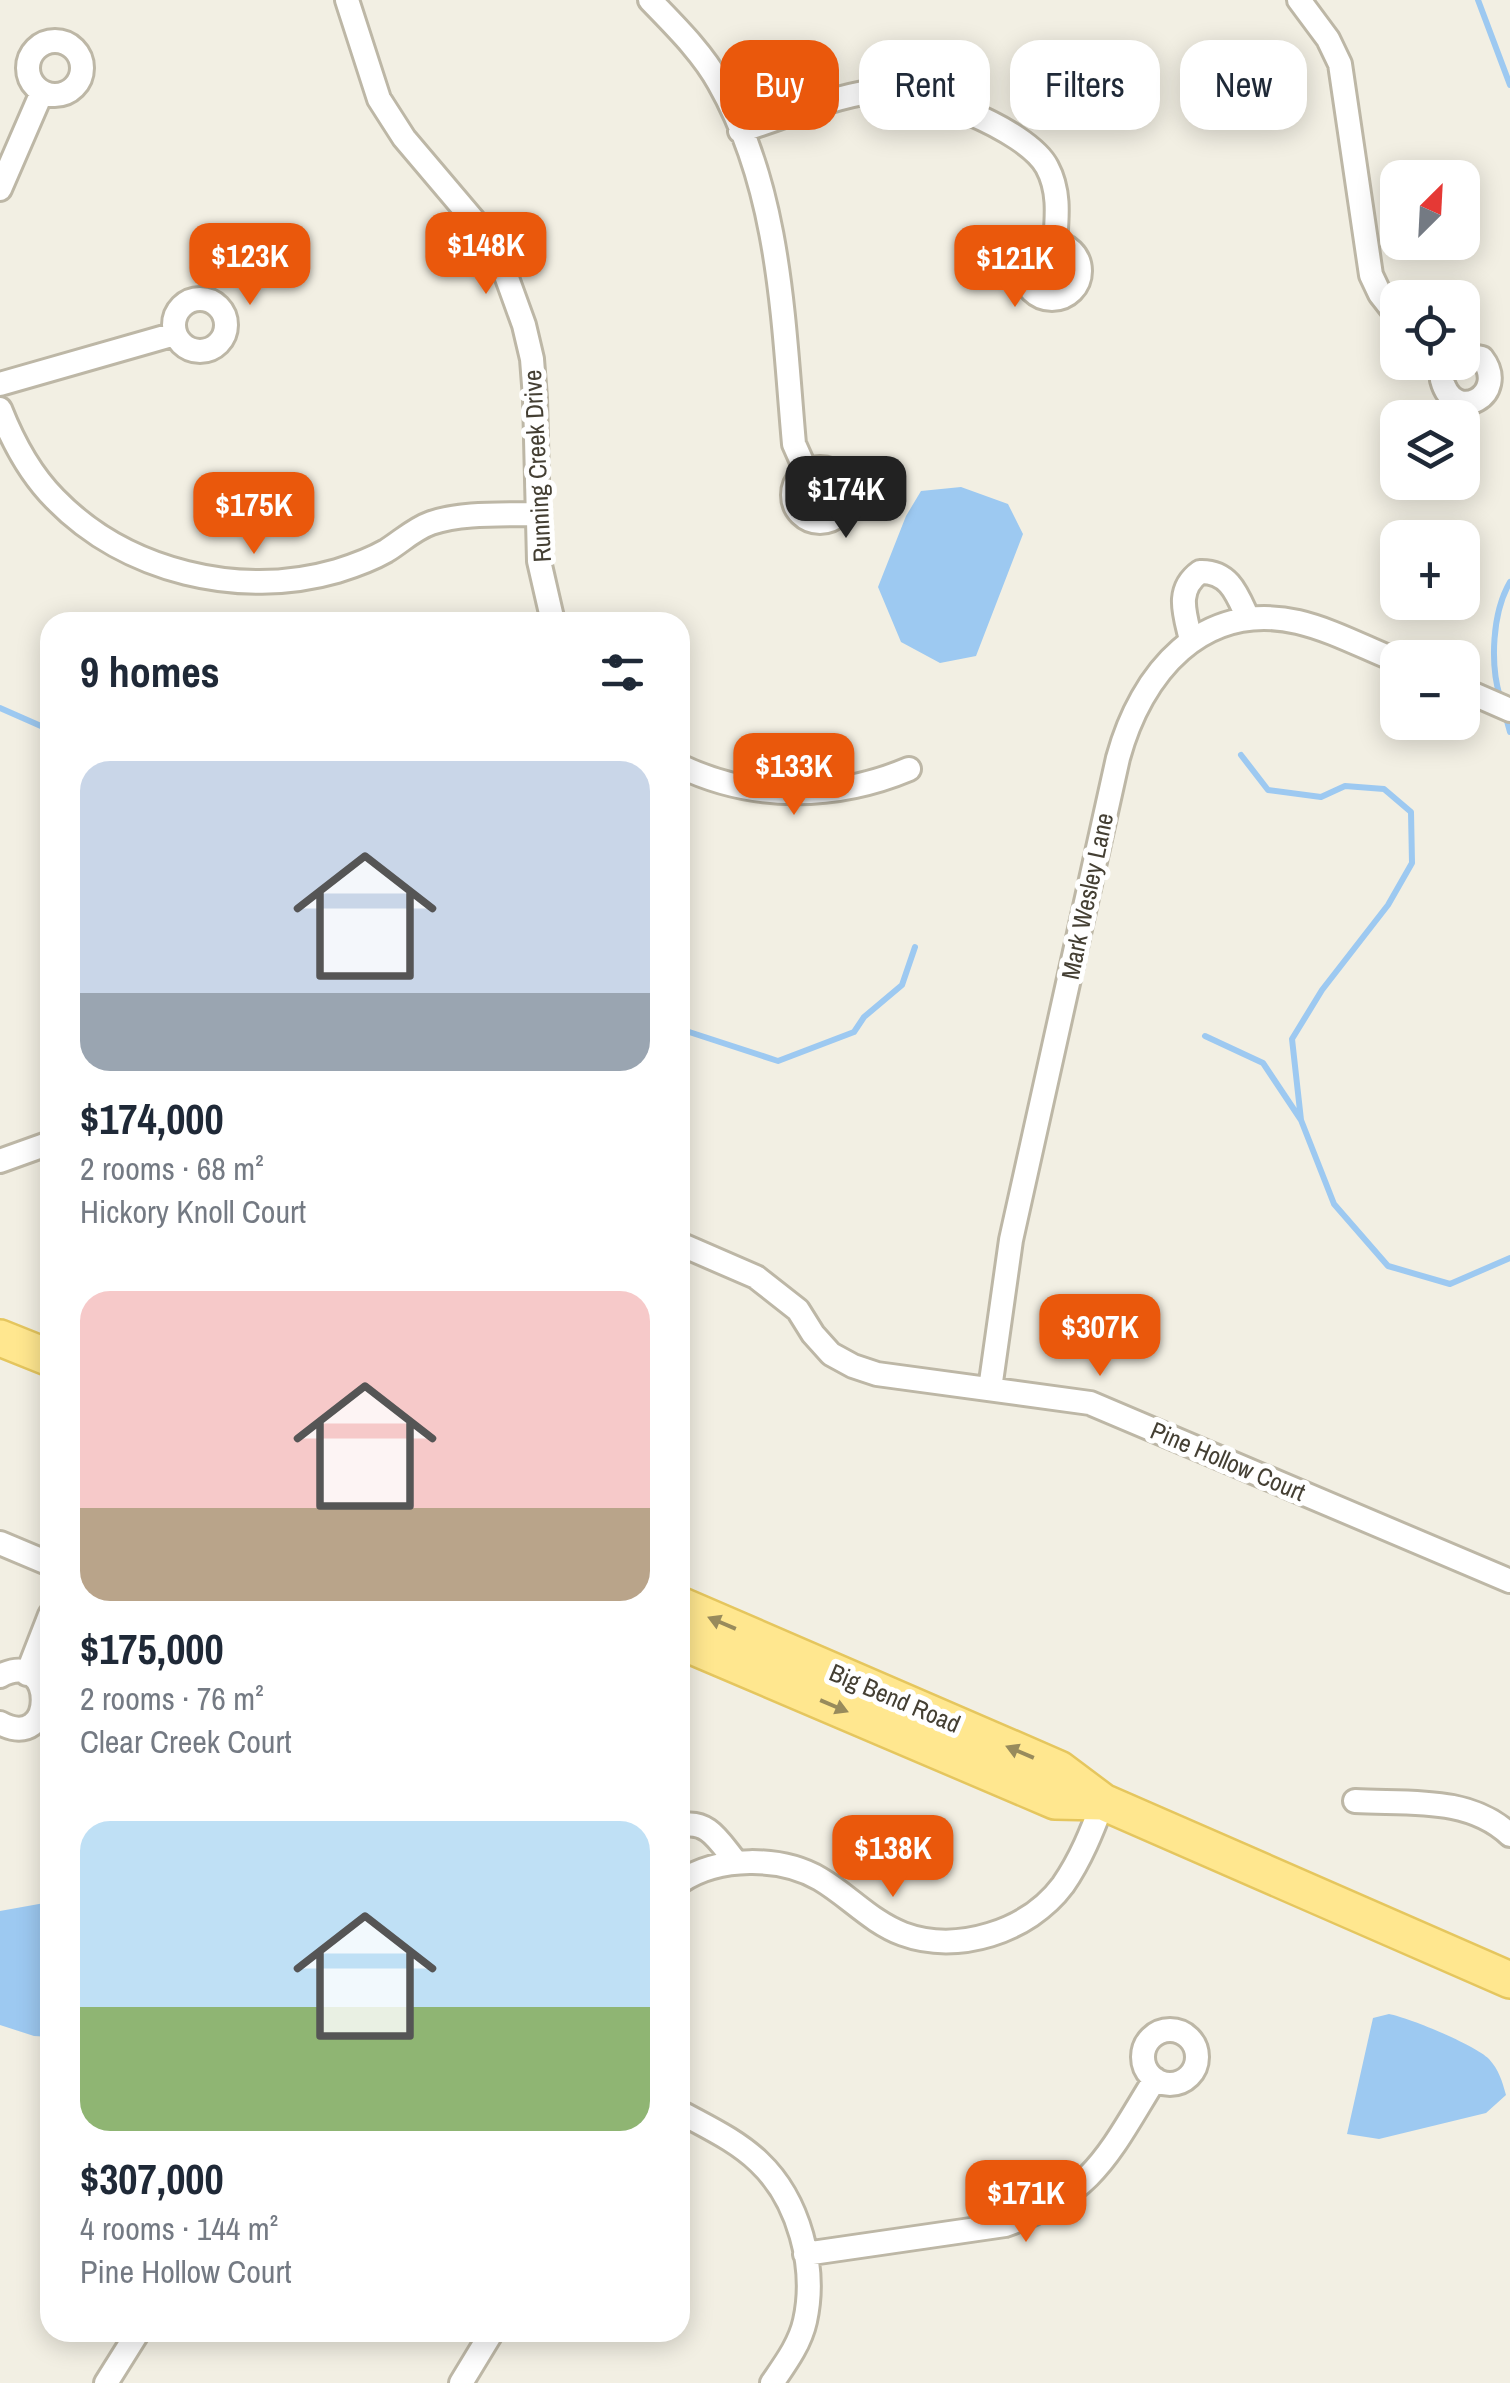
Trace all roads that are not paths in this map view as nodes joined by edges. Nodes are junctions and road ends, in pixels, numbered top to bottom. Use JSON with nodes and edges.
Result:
{"nodes":[{"id":1,"x":347,"y":0,"type":"edge"},
{"id":2,"x":650,"y":0,"type":"edge"},
{"id":3,"x":1300,"y":0,"type":"edge"},
{"id":4,"x":42,"y":92,"type":"dead end"},
{"id":5,"x":740,"y":131,"type":"junction"},
{"id":6,"x":0,"y":189,"type":"edge"},
{"id":7,"x":1055,"y":243,"type":"dead end"},
{"id":8,"x":1380,"y":294,"type":"edge"},
{"id":9,"x":175,"y":334,"type":"dead end"},
{"id":10,"x":1480,"y":358,"type":"edge"},
{"id":11,"x":1442,"y":380,"type":"edge"},
{"id":12,"x":0,"y":384,"type":"edge"},
{"id":13,"x":0,"y":408,"type":"edge"},
{"id":14,"x":806,"y":471,"type":"dead end"},
{"id":15,"x":538,"y":514,"type":"junction"},
{"id":16,"x":551,"y":612,"type":"edge"},
{"id":17,"x":1247,"y":616,"type":"junction"},
{"id":18,"x":1191,"y":640,"type":"junction"},
{"id":19,"x":1380,"y":655,"type":"edge"},
{"id":20,"x":1480,"y":697,"type":"edge"},
{"id":21,"x":1510,"y":710,"type":"edge"},
{"id":22,"x":909,"y":769,"type":"dead end"},
{"id":23,"x":690,"y":771,"type":"edge"},
{"id":24,"x":40,"y":1150,"type":"edge"},
{"id":25,"x":0,"y":1161,"type":"edge"},
{"id":26,"x":690,"y":1248,"type":"edge"},
{"id":27,"x":0,"y":1338,"type":"edge"},
{"id":28,"x":40,"y":1354,"type":"edge"},
{"id":29,"x":990,"y":1389,"type":"junction"},
{"id":30,"x":0,"y":1543,"type":"edge"},
{"id":31,"x":40,"y":1560,"type":"edge"},
{"id":32,"x":1510,"y":1581,"type":"edge"},
{"id":33,"x":690,"y":1609,"type":"edge"},
{"id":34,"x":40,"y":1641,"type":"edge"},
{"id":35,"x":690,"y":1644,"type":"edge"},
{"id":36,"x":27,"y":1674,"type":"junction"},
{"id":37,"x":0,"y":1676,"type":"edge"},
{"id":38,"x":40,"y":1687,"type":"edge"},
{"id":39,"x":40,"y":1714,"type":"edge"},
{"id":40,"x":0,"y":1723,"type":"edge"},
{"id":41,"x":1355,"y":1801,"type":"dead end"},
{"id":42,"x":1103,"y":1802,"type":"junction"},
{"id":43,"x":690,"y":1823,"type":"edge"},
{"id":44,"x":1510,"y":1835,"type":"edge"},
{"id":45,"x":736,"y":1862,"type":"junction"},
{"id":46,"x":690,"y":1875,"type":"edge"},
{"id":47,"x":1510,"y":1980,"type":"edge"},
{"id":48,"x":1155,"y":2079,"type":"dead end"},
{"id":49,"x":690,"y":2117,"type":"edge"},
{"id":50,"x":805,"y":2254,"type":"junction"},
{"id":51,"x":132,"y":2342,"type":"edge"},
{"id":52,"x":486,"y":2342,"type":"edge"},
{"id":53,"x":106,"y":2383,"type":"edge"},
{"id":54,"x":461,"y":2383,"type":"edge"},
{"id":55,"x":772,"y":2383,"type":"edge"}],
"edges":[{"from":1,"to":15,"type":"street","name":"Running Creek Drive"},
{"from":2,"to":5,"type":"street"},
{"from":3,"to":8,"type":"street"},
{"from":4,"to":6,"type":"street"},
{"from":5,"to":7,"type":"street"},
{"from":5,"to":14,"type":"street"},
{"from":9,"to":12,"type":"street"},
{"from":10,"to":11,"type":"street"},
{"from":13,"to":15,"type":"street"},
{"from":15,"to":16,"type":"street","name":"Running Creek Drive"},
{"from":17,"to":18,"type":"street","name":"Mark Wesley Lane"},
{"from":17,"to":18,"type":"street"},
{"from":17,"to":19,"type":"street"},
{"from":18,"to":29,"type":"street","name":"Mark Wesley Lane"},
{"from":20,"to":21,"type":"street"},
{"from":22,"to":23,"type":"street"},
{"from":24,"to":25,"type":"street"},
{"from":26,"to":29,"type":"street","name":"Pine Hollow Court"},
{"from":27,"to":28,"type":"main road"},
{"from":29,"to":32,"type":"street","name":"Pine Hollow Court"},
{"from":30,"to":31,"type":"street"},
{"from":42,"to":33,"type":"main road","name":"Big Bend Road","one_way":true},
{"from":34,"to":36,"type":"street"},
{"from":35,"to":42,"type":"main road","name":"Big Bend Road","one_way":true},
{"from":36,"to":37,"type":"street"},
{"from":36,"to":38,"type":"street"},
{"from":39,"to":40,"type":"street"},
{"from":41,"to":44,"type":"street"},
{"from":42,"to":45,"type":"street"},
{"from":42,"to":47,"type":"main road","name":"Big Bend Road"},
{"from":43,"to":45,"type":"street"},
{"from":45,"to":46,"type":"street"},
{"from":48,"to":50,"type":"street"},
{"from":49,"to":50,"type":"street"},
{"from":50,"to":55,"type":"street"},
{"from":51,"to":53,"type":"street"},
{"from":52,"to":54,"type":"street"}]}
